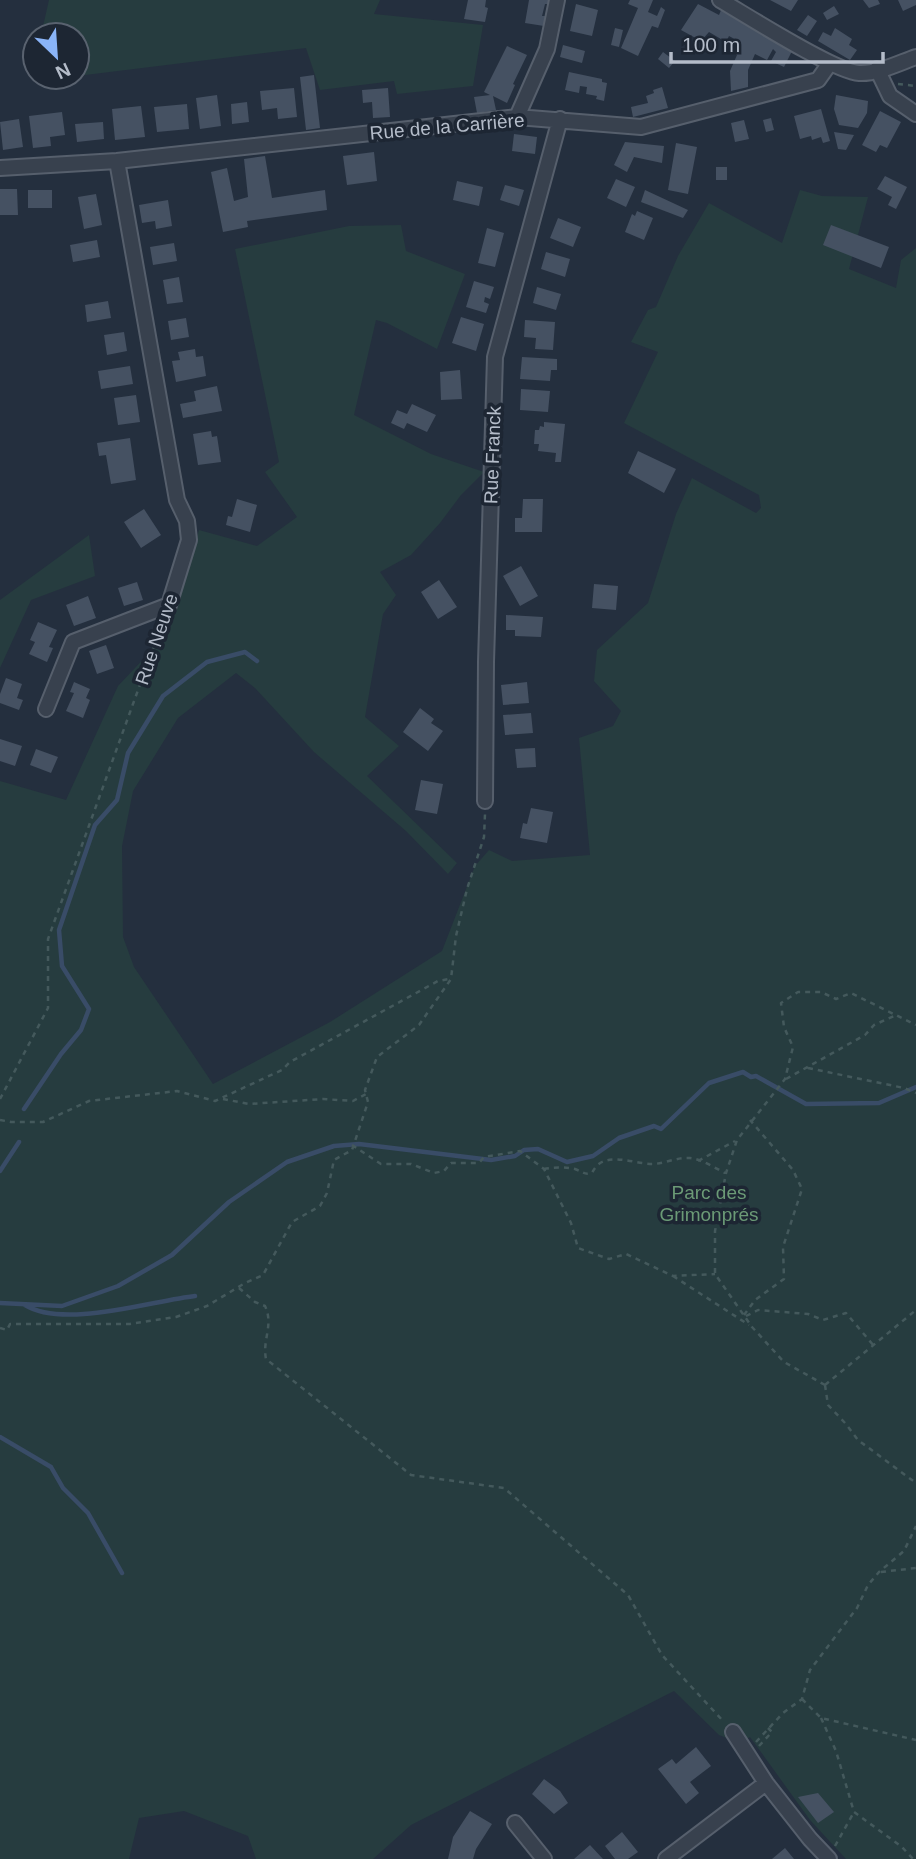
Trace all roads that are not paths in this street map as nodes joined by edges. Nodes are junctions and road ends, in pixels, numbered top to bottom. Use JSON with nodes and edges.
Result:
{"nodes":[{"id":1,"x":557,"y":0,"type":"edge"},
{"id":2,"x":720,"y":0,"type":"edge"},
{"id":3,"x":916,"y":57,"type":"edge"},
{"id":4,"x":830,"y":63,"type":"junction"},
{"id":5,"x":877,"y":69,"type":"junction"},
{"id":6,"x":916,"y":114,"type":"edge"},
{"id":7,"x":517,"y":117,"type":"junction"},
{"id":8,"x":560,"y":119,"type":"junction"},
{"id":9,"x":117,"y":160,"type":"junction"},
{"id":10,"x":0,"y":168,"type":"edge"},
{"id":11,"x":46,"y":709,"type":"dead end"},
{"id":12,"x":485,"y":801,"type":"road end"},
{"id":13,"x":733,"y":1732,"type":"road end"},
{"id":14,"x":766,"y":1783,"type":"junction"},
{"id":15,"x":515,"y":1823,"type":"dead end"},
{"id":16,"x":828,"y":1858,"type":"edge"},
{"id":17,"x":544,"y":1859,"type":"edge"},
{"id":18,"x":666,"y":1859,"type":"edge"}],
"edges":[{"from":1,"to":7,"type":"street"},
{"from":2,"to":4,"type":"street"},
{"from":3,"to":5,"type":"street"},
{"from":4,"to":5,"type":"street"},
{"from":4,"to":8,"type":"street","name":"Rue de la Carrière"},
{"from":5,"to":6,"type":"street"},
{"from":7,"to":8,"type":"street","name":"Rue de la Carrière"},
{"from":7,"to":9,"type":"street","name":"Rue de la Carrière"},
{"from":8,"to":12,"type":"street","name":"Rue Franck"},
{"from":9,"to":10,"type":"street","name":"Rue de la Carrière"},
{"from":9,"to":11,"type":"street","name":"Rue Neuve"},
{"from":13,"to":14,"type":"street"},
{"from":14,"to":16,"type":"street"},
{"from":14,"to":18,"type":"street"},
{"from":15,"to":17,"type":"street"}]}
